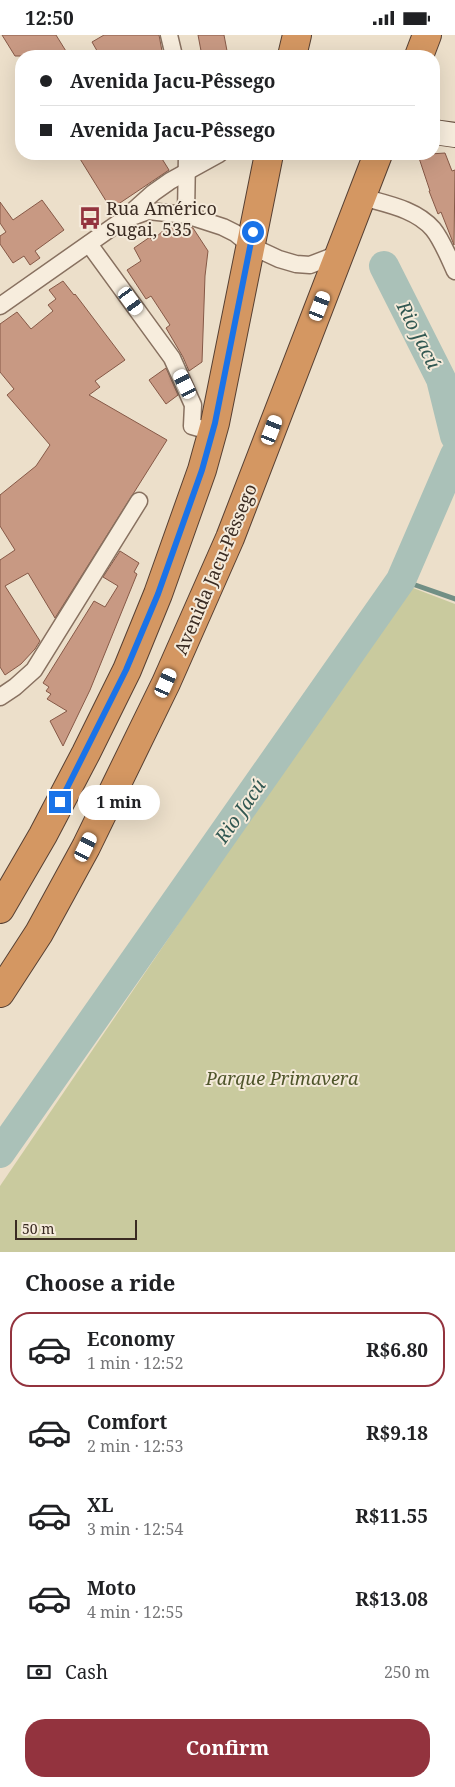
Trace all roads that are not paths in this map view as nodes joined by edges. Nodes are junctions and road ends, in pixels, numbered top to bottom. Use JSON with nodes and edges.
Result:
{"nodes":[{"id":1,"x":169,"y":35,"type":"edge"},
{"id":2,"x":297,"y":35,"type":"edge"},
{"id":3,"x":427,"y":35,"type":"edge"},
{"id":4,"x":173,"y":50,"type":"edge"},
{"id":5,"x":293,"y":50,"type":"edge"},
{"id":6,"x":421,"y":50,"type":"edge"},
{"id":7,"x":440,"y":133,"type":"edge"},
{"id":8,"x":455,"y":135,"type":"edge"},
{"id":9,"x":187,"y":160,"type":"edge"},
{"id":10,"x":208,"y":160,"type":"edge"},
{"id":11,"x":268,"y":160,"type":"edge"},
{"id":12,"x":376,"y":160,"type":"edge"},
{"id":13,"x":187,"y":171,"type":"junction"},
{"id":14,"x":362,"y":197,"type":"junction"},
{"id":15,"x":186,"y":215,"type":"junction"},
{"id":16,"x":124,"y":219,"type":"junction"},
{"id":17,"x":90,"y":244,"type":"junction"},
{"id":18,"x":251,"y":246,"type":"junction"},
{"id":19,"x":341,"y":253,"type":"junction"},
{"id":20,"x":455,"y":271,"type":"edge"},
{"id":21,"x":0,"y":306,"type":"edge"},
{"id":22,"x":213,"y":432,"type":"junction"},
{"id":23,"x":139,"y":501,"type":"dead end"},
{"id":24,"x":0,"y":697,"type":"edge"},
{"id":25,"x":0,"y":909,"type":"edge"},
{"id":26,"x":0,"y":993,"type":"edge"}],
"edges":[{"from":1,"to":4,"type":"street"},
{"from":2,"to":5,"type":"highway"},
{"from":3,"to":6,"type":"highway"},
{"from":7,"to":8,"type":"street"},
{"from":9,"to":13,"type":"street"},
{"from":10,"to":13,"type":"street"},
{"from":11,"to":18,"type":"highway"},
{"from":12,"to":14,"type":"highway","name":"Avenida Jacu-Pêssego"},
{"from":13,"to":15,"type":"street"},
{"from":13,"to":16,"type":"street"},
{"from":14,"to":19,"type":"highway","name":"Avenida Jacu-Pêssego"},
{"from":14,"to":20,"type":"street"},
{"from":15,"to":16,"type":"street"},
{"from":15,"to":18,"type":"street"},
{"from":16,"to":17,"type":"street"},
{"from":17,"to":21,"type":"street"},
{"from":17,"to":22,"type":"street"},
{"from":18,"to":19,"type":"street"},
{"from":18,"to":22,"type":"highway"},
{"from":19,"to":26,"type":"highway","name":"Avenida Jacu-Pêssego"},
{"from":22,"to":25,"type":"highway"},
{"from":23,"to":24,"type":"street"}]}
